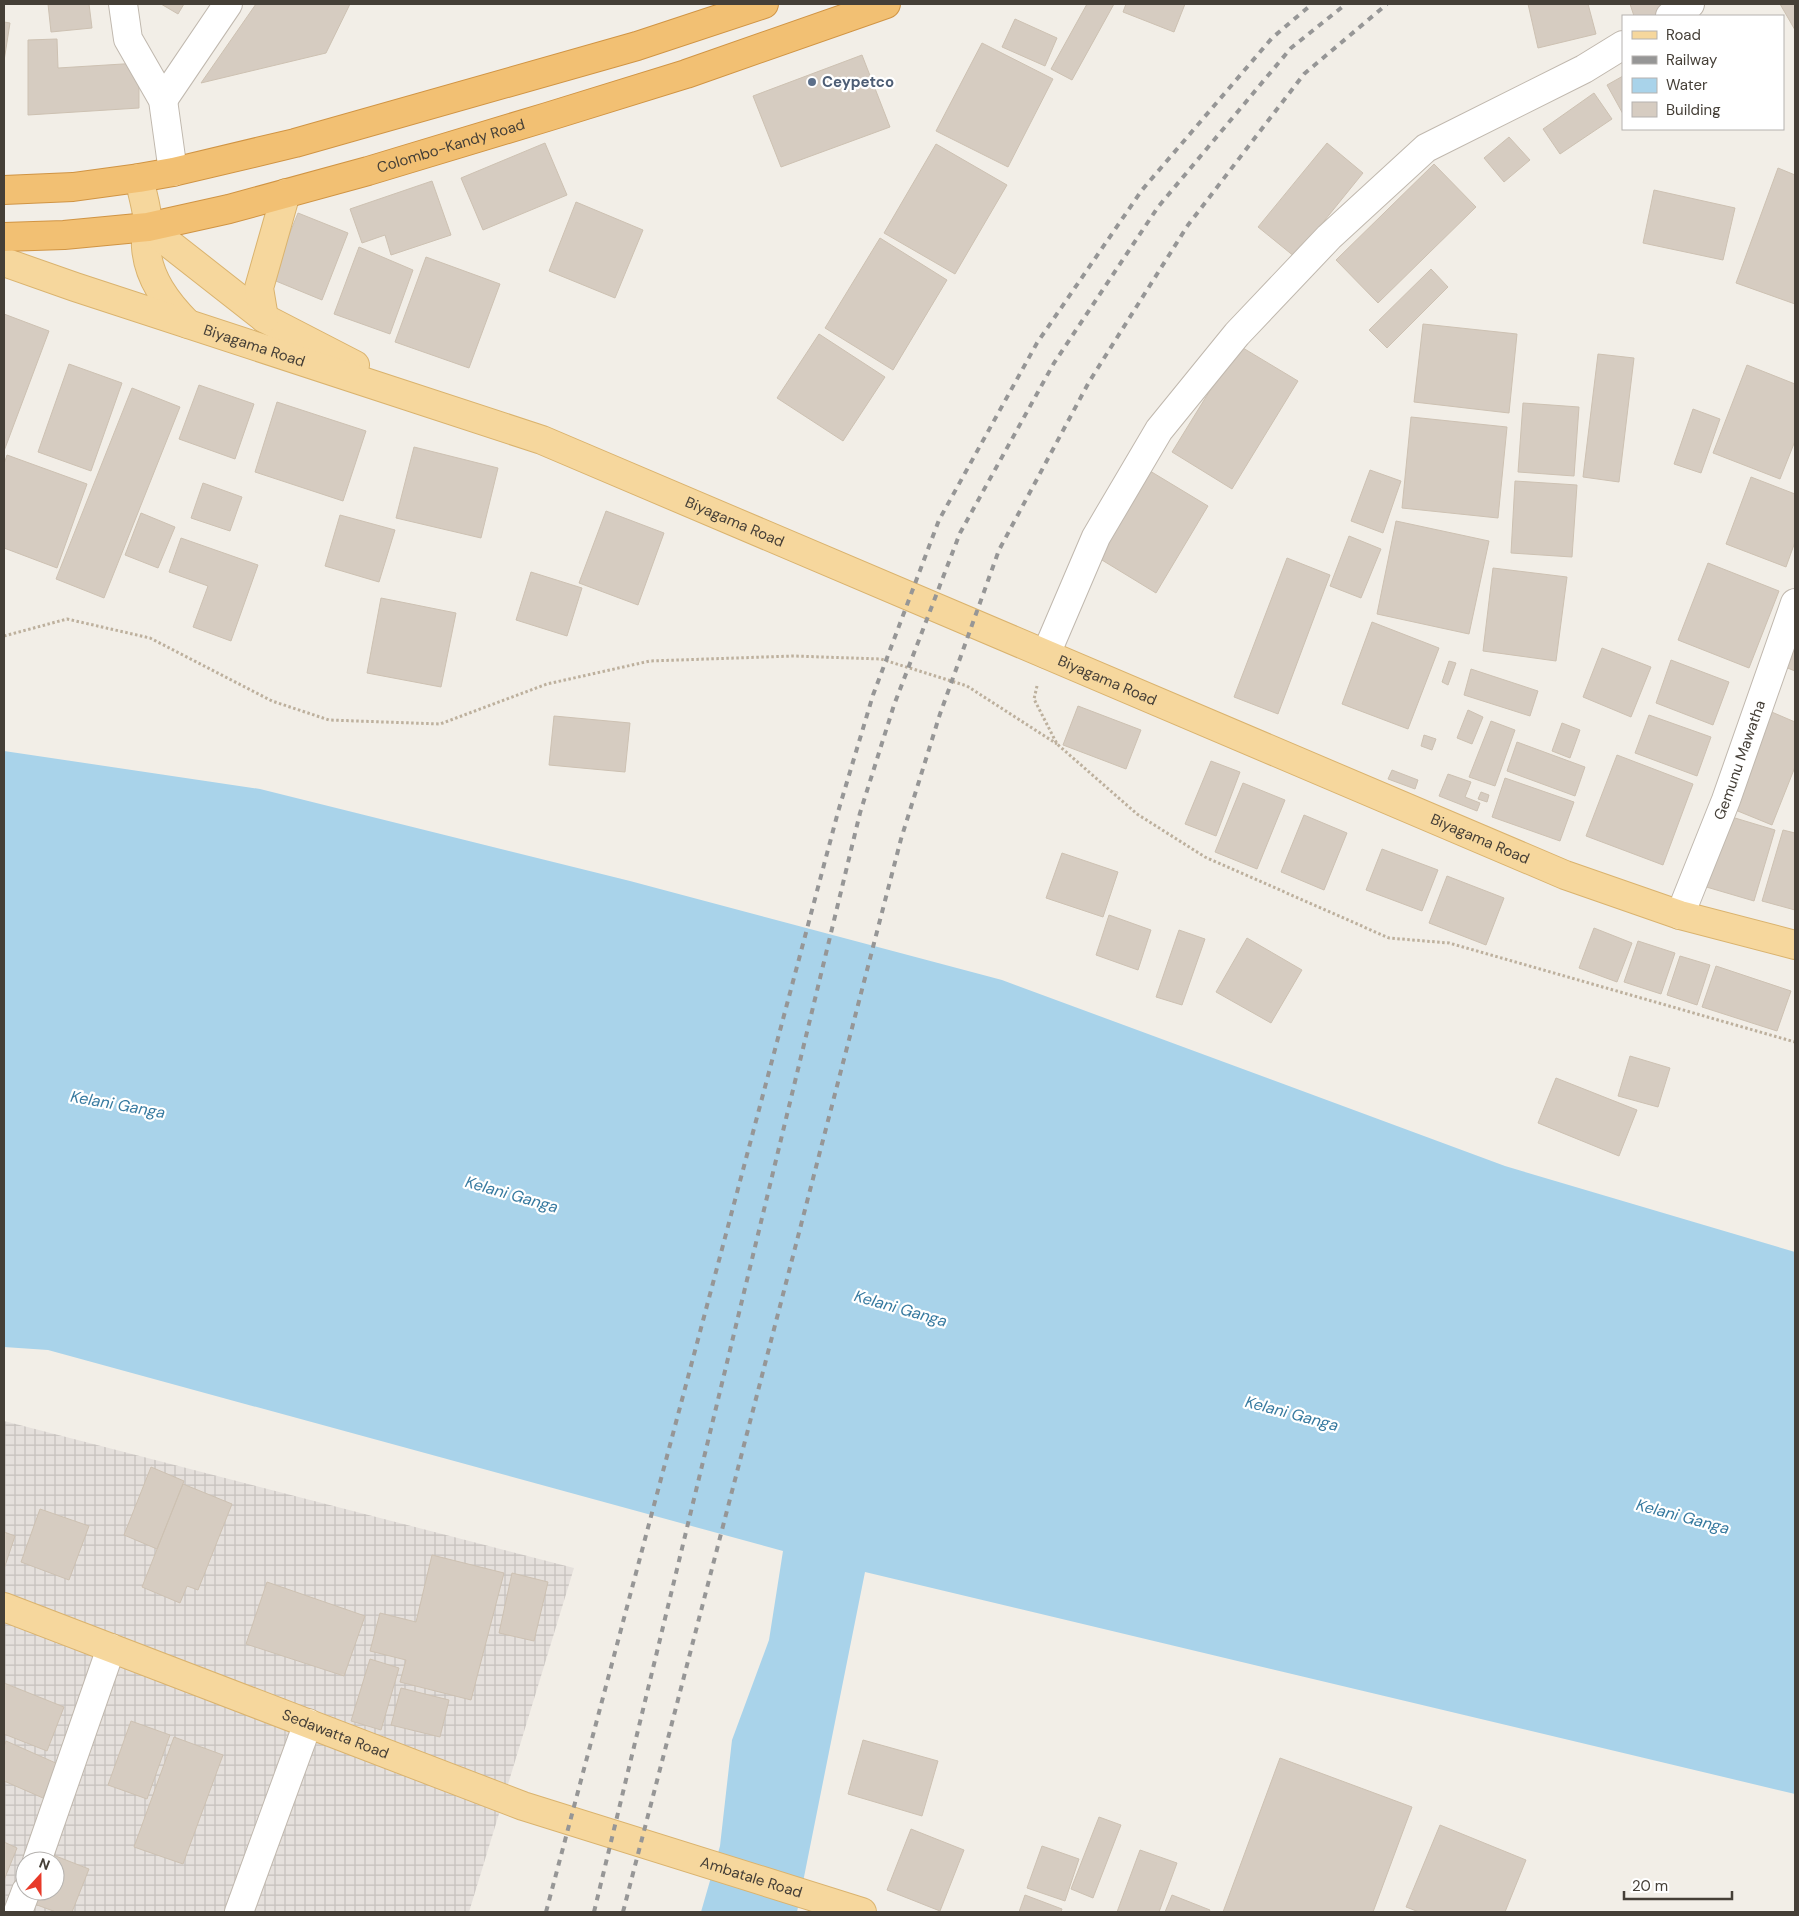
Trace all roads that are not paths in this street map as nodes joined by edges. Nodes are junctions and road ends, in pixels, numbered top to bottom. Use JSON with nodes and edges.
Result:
{"nodes":[{"id":1,"x":123,"y":4,"type":"edge"},
{"id":2,"x":228,"y":4,"type":"edge"},
{"id":3,"x":764,"y":4,"type":"edge"},
{"id":4,"x":886,"y":4,"type":"edge"},
{"id":5,"x":1690,"y":4,"type":"edge"},
{"id":6,"x":1672,"y":15,"type":"edge"},
{"id":7,"x":1622,"y":46,"type":"edge"},
{"id":8,"x":163,"y":100,"type":"junction"},
{"id":9,"x":173,"y":172,"type":"junction"},
{"id":10,"x":139,"y":178,"type":"junction"},
{"id":11,"x":4,"y":190,"type":"edge"},
{"id":12,"x":286,"y":193,"type":"junction"},
{"id":13,"x":148,"y":227,"type":"junction"},
{"id":14,"x":4,"y":237,"type":"edge"},
{"id":15,"x":4,"y":262,"type":"edge"},
{"id":16,"x":264,"y":318,"type":"junction"},
{"id":17,"x":188,"y":324,"type":"junction"},
{"id":18,"x":426,"y":401,"type":"junction"},
{"id":19,"x":1795,"y":603,"type":"edge"},
{"id":20,"x":1046,"y":654,"type":"junction"},
{"id":21,"x":1680,"y":915,"type":"junction"},
{"id":22,"x":1795,"y":945,"type":"edge"},
{"id":23,"x":4,"y":1607,"type":"edge"},
{"id":24,"x":111,"y":1648,"type":"junction"},
{"id":25,"x":308,"y":1723,"type":"junction"},
{"id":26,"x":40,"y":1851,"type":"edge"},
{"id":27,"x":670,"y":1852,"type":"joint"},
{"id":28,"x":855,"y":1910,"type":"edge"},
{"id":29,"x":239,"y":1912,"type":"edge"}],
"edges":[{"from":1,"to":8,"type":"street"},
{"from":2,"to":8,"type":"street"},
{"from":3,"to":9,"type":"highway"},
{"from":4,"to":12,"type":"highway","name":"Colombo-Kandy Road"},
{"from":5,"to":6,"type":"street"},
{"from":7,"to":20,"type":"street"},
{"from":8,"to":9,"type":"street"},
{"from":9,"to":10,"type":"highway"},
{"from":10,"to":11,"type":"highway"},
{"from":10,"to":13,"type":"main road","name":"Biyagama Road"},
{"from":12,"to":13,"type":"highway","name":"Colombo-Kandy Road"},
{"from":12,"to":16,"type":"main road"},
{"from":13,"to":14,"type":"highway","name":"Colombo-Kandy Road"},
{"from":13,"to":16,"type":"main road","name":"Biyagama Road"},
{"from":13,"to":17,"type":"main road","name":"Biyagama Road"},
{"from":15,"to":17,"type":"main road"},
{"from":16,"to":18,"type":"main road","name":"Biyagama Road"},
{"from":17,"to":18,"type":"main road","name":"Biyagama Road"},
{"from":18,"to":20,"type":"main road","name":"Biyagama Road"},
{"from":19,"to":21,"type":"street","name":"Gemunu Mawatha"},
{"from":20,"to":21,"type":"main road","name":"Biyagama Road"},
{"from":21,"to":22,"type":"main road","name":"Biyagama Road"},
{"from":23,"to":24,"type":"main road","name":"Sedawatta Road"},
{"from":24,"to":25,"type":"main road","name":"Sedawatta Road"},
{"from":24,"to":26,"type":"street"},
{"from":25,"to":27,"type":"main road","name":"Sedawatta Road"},
{"from":25,"to":29,"type":"street"},
{"from":27,"to":28,"type":"main road","name":"Ambatale Road"}]}
